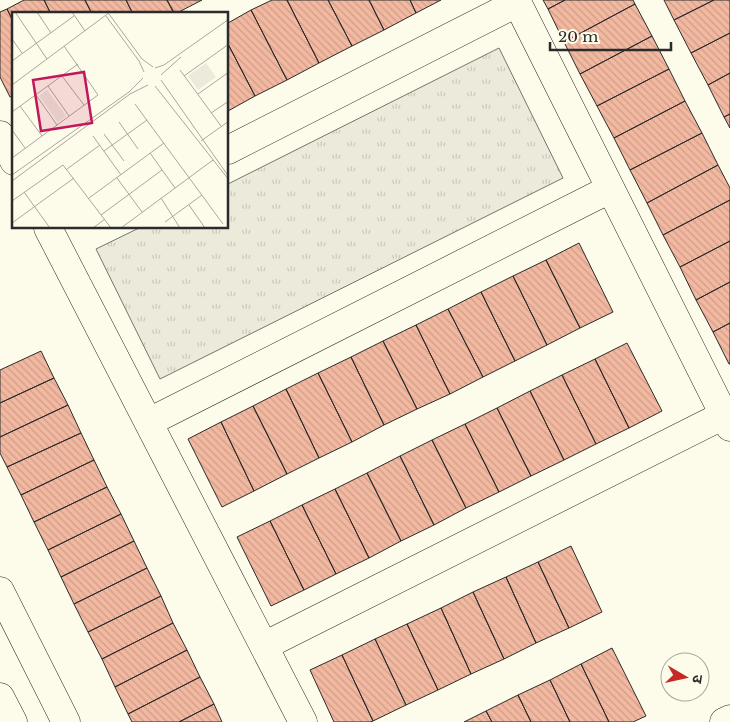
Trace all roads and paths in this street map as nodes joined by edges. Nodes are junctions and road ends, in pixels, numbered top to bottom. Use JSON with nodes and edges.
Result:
{"nodes":[{"id":1,"x":517,"y":1,"type":"edge"},
{"id":2,"x":0,"y":135,"type":"edge"},
{"id":3,"x":229,"y":149,"type":"edge"},
{"id":4,"x":12,"y":157,"type":"edge"},
{"id":5,"x":610,"y":189,"type":"junction"},
{"id":6,"x":58,"y":231,"type":"edge"},
{"id":7,"x":727,"y":421,"type":"edge"},
{"id":8,"x":149,"y":422,"type":"junction"},
{"id":9,"x":0,"y":591,"type":"edge"},
{"id":10,"x":264,"y":646,"type":"junction"},
{"id":11,"x":0,"y":697,"type":"edge"},
{"id":12,"x":730,"y":719,"type":"edge"},
{"id":13,"x":13,"y":722,"type":"edge"},
{"id":14,"x":66,"y":722,"type":"edge"},
{"id":15,"x":303,"y":722,"type":"edge"},
{"id":16,"x":724,"y":722,"type":"edge"}],
"edges":[{"from":1,"to":3,"type":"street"},
{"from":1,"to":5,"type":"street"},
{"from":2,"to":4,"type":"street"},
{"from":5,"to":7,"type":"street"},
{"from":5,"to":8,"type":"street"},
{"from":6,"to":8,"type":"street"},
{"from":7,"to":10,"type":"street"},
{"from":8,"to":10,"type":"street"},
{"from":9,"to":14,"type":"street"},
{"from":10,"to":15,"type":"street"},
{"from":11,"to":13,"type":"street"},
{"from":12,"to":16,"type":"street"}]}
